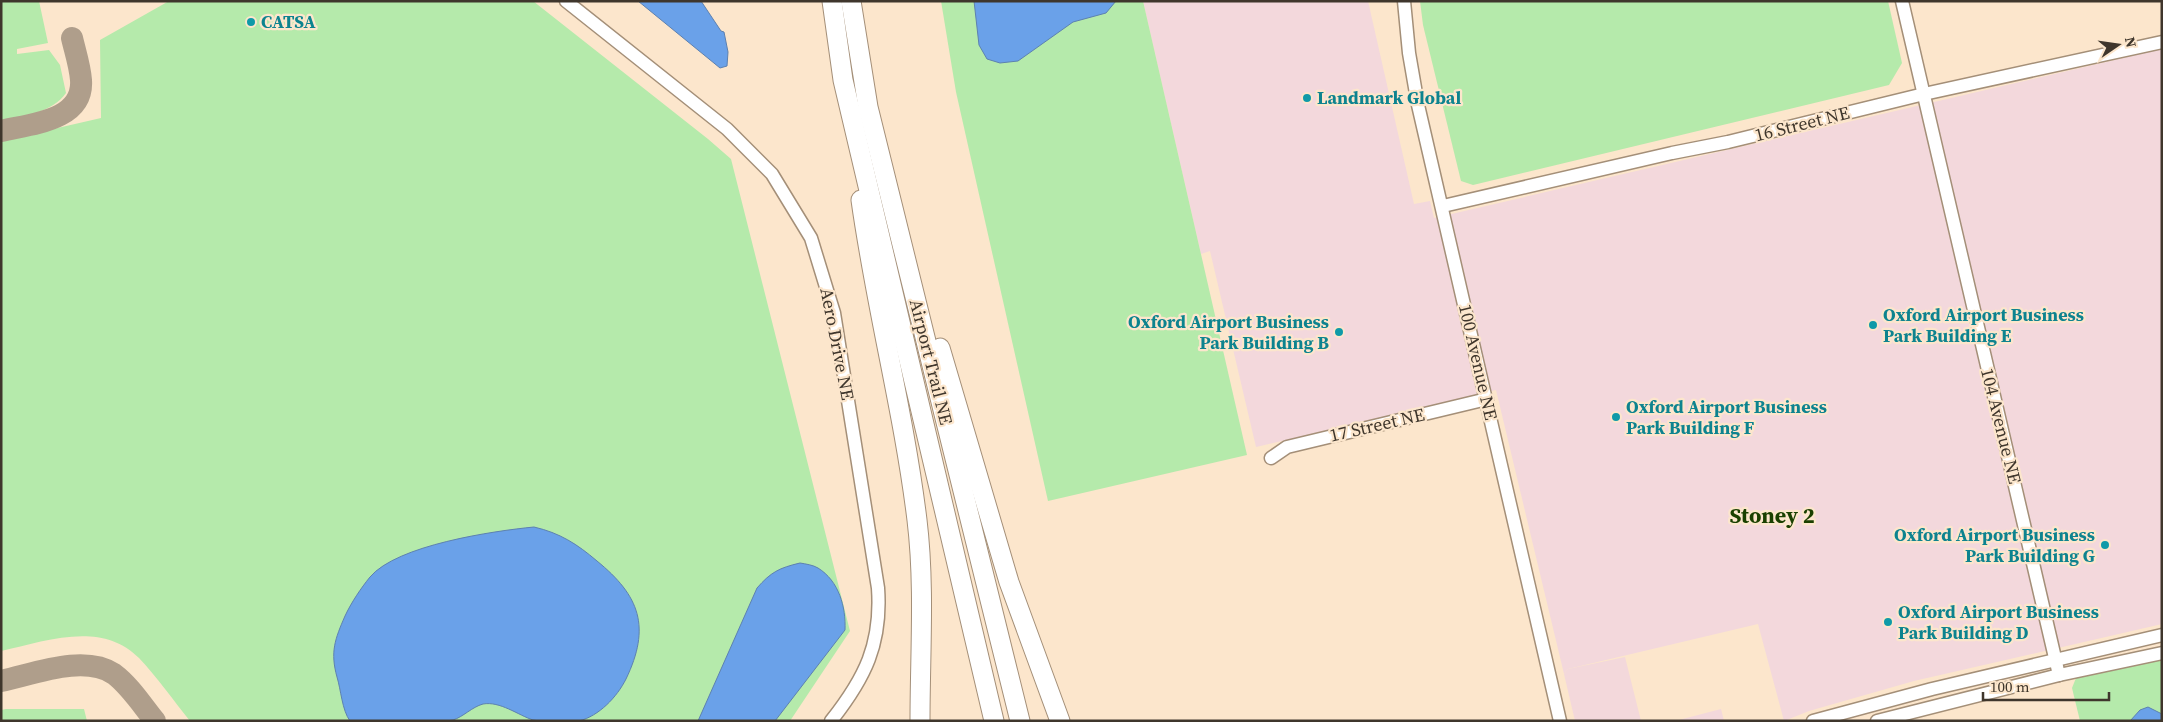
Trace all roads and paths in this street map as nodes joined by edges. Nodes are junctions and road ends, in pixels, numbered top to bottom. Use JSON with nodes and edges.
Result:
{"nodes":[{"id":1,"x":566,"y":1,"type":"edge"},
{"id":2,"x":832,"y":1,"type":"edge"},
{"id":3,"x":851,"y":1,"type":"edge"},
{"id":4,"x":1404,"y":1,"type":"edge"},
{"id":5,"x":1902,"y":1,"type":"edge"},
{"id":6,"x":2162,"y":42,"type":"edge"},
{"id":7,"x":844,"y":80,"type":"junction"},
{"id":8,"x":1924,"y":94,"type":"junction"},
{"id":9,"x":868,"y":107,"type":"junction"},
{"id":10,"x":1443,"y":206,"type":"junction"},
{"id":11,"x":1486,"y":399,"type":"junction"},
{"id":12,"x":1271,"y":458,"type":"dead end"},
{"id":13,"x":996,"y":624,"type":"junction"},
{"id":14,"x":2162,"y":635,"type":"edge"},
{"id":15,"x":2162,"y":653,"type":"edge"},
{"id":16,"x":2055,"y":659,"type":"junction"},
{"id":17,"x":2059,"y":676,"type":"junction"},
{"id":18,"x":831,"y":721,"type":"edge"},
{"id":19,"x":920,"y":721,"type":"edge"},
{"id":20,"x":994,"y":721,"type":"edge"},
{"id":21,"x":1020,"y":721,"type":"edge"},
{"id":22,"x":1029,"y":721,"type":"edge"},
{"id":23,"x":1060,"y":721,"type":"edge"},
{"id":24,"x":1560,"y":721,"type":"edge"},
{"id":25,"x":1813,"y":721,"type":"edge"},
{"id":26,"x":1877,"y":721,"type":"edge"}],
"edges":[{"from":1,"to":18,"type":"street","name":"Aero Drive NE"},
{"from":2,"to":7,"type":"highway","name":"Airport Trail NE"},
{"from":3,"to":9,"type":"highway","name":"Airport Trail NE"},
{"from":4,"to":10,"type":"street","name":"100 Avenue NE"},
{"from":5,"to":8,"type":"street","name":"104 Avenue NE"},
{"from":6,"to":8,"type":"street","name":"16 Street NE"},
{"from":7,"to":19,"type":"highway"},
{"from":7,"to":20,"type":"highway","name":"Airport Trail NE"},
{"from":8,"to":10,"type":"street","name":"16 Street NE"},
{"from":8,"to":16,"type":"street","name":"104 Avenue NE"},
{"from":9,"to":13,"type":"highway","name":"Airport Trail NE"},
{"from":9,"to":23,"type":"highway"},
{"from":10,"to":11,"type":"street","name":"100 Avenue NE"},
{"from":11,"to":12,"type":"street","name":"17 Street NE"},
{"from":11,"to":24,"type":"street","name":"100 Avenue NE"},
{"from":13,"to":21,"type":"highway","name":"Airport Trail NE"},
{"from":13,"to":22,"type":"highway"},
{"from":14,"to":16,"type":"street"},
{"from":15,"to":17,"type":"street"},
{"from":16,"to":17,"type":"street","name":"104 Avenue NE"},
{"from":16,"to":25,"type":"street"},
{"from":17,"to":26,"type":"street"}]}
